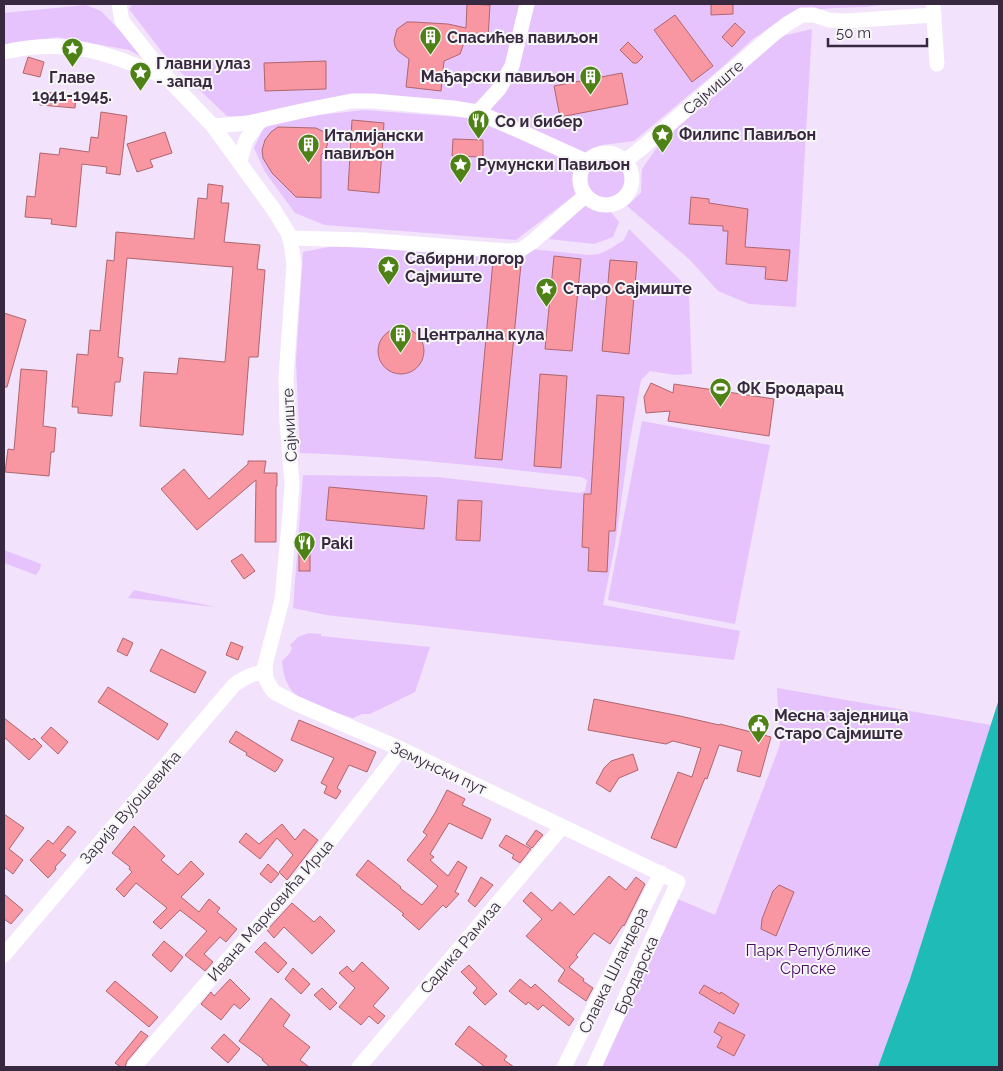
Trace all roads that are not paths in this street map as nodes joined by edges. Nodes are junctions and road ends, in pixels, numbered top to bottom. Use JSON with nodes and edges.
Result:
{"nodes":[{"id":1,"x":119,"y":4,"type":"edge"},
{"id":2,"x":524,"y":8,"type":"edge"},
{"id":3,"x":934,"y":9,"type":"edge"},
{"id":4,"x":4,"y":52,"type":"edge"},
{"id":5,"x":936,"y":64,"type":"dead end"},
{"id":6,"x":169,"y":80,"type":"junction"},
{"id":7,"x":478,"y":112,"type":"junction"},
{"id":8,"x":260,"y":121,"type":"junction"},
{"id":9,"x":213,"y":126,"type":"junction"},
{"id":10,"x":240,"y":161,"type":"junction"},
{"id":11,"x":586,"y":161,"type":"junction"},
{"id":12,"x":625,"y":161,"type":"junction"},
{"id":13,"x":585,"y":196,"type":"junction"},
{"id":14,"x":290,"y":238,"type":"junction"},
{"id":15,"x":264,"y":672,"type":"junction"},
{"id":16,"x":401,"y":749,"type":"junction"},
{"id":17,"x":562,"y":827,"type":"junction"},
{"id":18,"x":661,"y":873,"type":"junction"},
{"id":19,"x":678,"y":882,"type":"joint"},
{"id":20,"x":4,"y":955,"type":"edge"},
{"id":21,"x":134,"y":1067,"type":"edge"},
{"id":22,"x":359,"y":1067,"type":"edge"},
{"id":23,"x":564,"y":1067,"type":"edge"},
{"id":24,"x":594,"y":1067,"type":"edge"}],
"edges":[{"from":1,"to":6,"type":"street","name":"Сајмиште"},
{"from":2,"to":7,"type":"street"},
{"from":3,"to":5,"type":"street"},
{"from":3,"to":12,"type":"street","name":"Сајмиште"},
{"from":4,"to":6,"type":"street","name":"Сајмиште"},
{"from":6,"to":9,"type":"street","name":"Сајмиште"},
{"from":7,"to":8,"type":"street"},
{"from":7,"to":11,"type":"street"},
{"from":8,"to":9,"type":"street"},
{"from":8,"to":10,"type":"street"},
{"from":9,"to":10,"type":"street","name":"Сајмиште"},
{"from":10,"to":14,"type":"street","name":"Сајмиште"},
{"from":11,"to":12,"type":"street"},
{"from":11,"to":13,"type":"street"},
{"from":12,"to":13,"type":"street"},
{"from":13,"to":14,"type":"street"},
{"from":14,"to":15,"type":"street","name":"Сајмиште"},
{"from":15,"to":16,"type":"street","name":"Земунски пут"},
{"from":15,"to":20,"type":"street","name":"Зарија Вујошевића"},
{"from":16,"to":17,"type":"street","name":"Земунски пут"},
{"from":16,"to":21,"type":"street","name":"Ивана Марковића Ирца"},
{"from":17,"to":18,"type":"street","name":"Земунски пут"},
{"from":17,"to":22,"type":"street","name":"Садика Рамиза"},
{"from":18,"to":19,"type":"street","name":"Земунски пут"},
{"from":18,"to":23,"type":"street","name":"Славка Шландера"},
{"from":19,"to":24,"type":"street","name":"Бродарска"}]}
